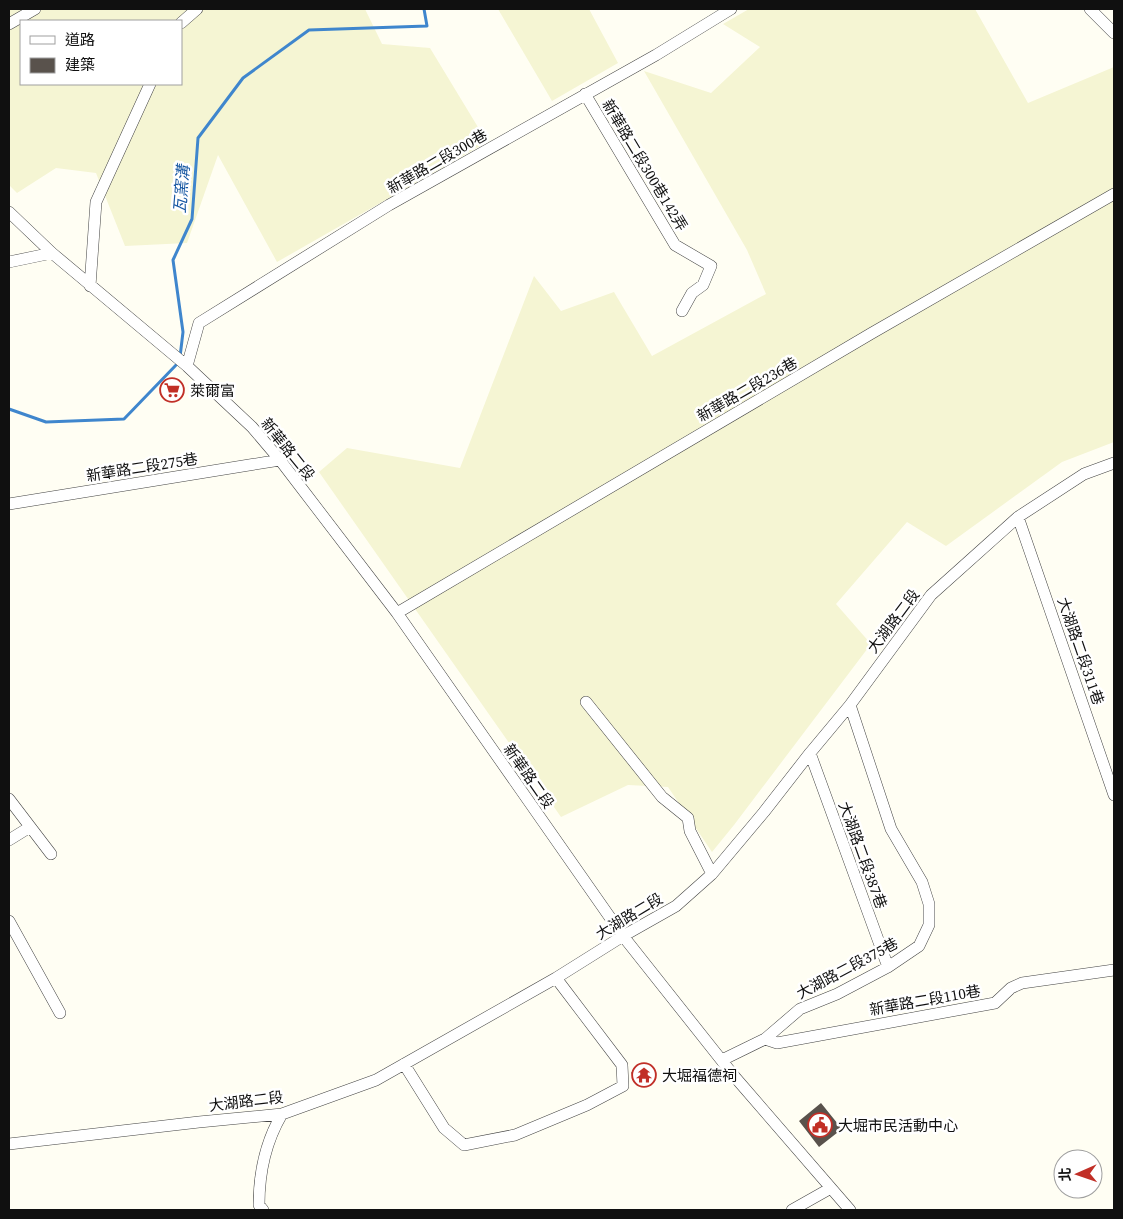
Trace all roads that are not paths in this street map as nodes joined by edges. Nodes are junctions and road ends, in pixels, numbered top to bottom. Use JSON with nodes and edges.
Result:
{"nodes":[{"id":1,"x":35,"y":9,"type":"edge"},
{"id":2,"x":197,"y":9,"type":"edge"},
{"id":3,"x":731,"y":9,"type":"edge"},
{"id":4,"x":1090,"y":9,"type":"edge"},
{"id":5,"x":182,"y":22,"type":"edge"},
{"id":6,"x":9,"y":24,"type":"edge"},
{"id":7,"x":1114,"y":33,"type":"edge"},
{"id":8,"x":150,"y":85,"type":"edge"},
{"id":9,"x":585,"y":94,"type":"junction"},
{"id":10,"x":1114,"y":194,"type":"edge"},
{"id":11,"x":9,"y":212,"type":"edge"},
{"id":12,"x":52,"y":253,"type":"junction"},
{"id":13,"x":9,"y":262,"type":"edge"},
{"id":14,"x":90,"y":286,"type":"junction"},
{"id":15,"x":682,"y":311,"type":"dead end"},
{"id":16,"x":183,"y":364,"type":"junction"},
{"id":17,"x":280,"y":460,"type":"junction"},
{"id":18,"x":1114,"y":462,"type":"edge"},
{"id":19,"x":9,"y":504,"type":"edge"},
{"id":20,"x":1018,"y":517,"type":"junction"},
{"id":21,"x":397,"y":613,"type":"junction"},
{"id":22,"x":586,"y":702,"type":"dead end"},
{"id":23,"x":850,"y":705,"type":"junction"},
{"id":24,"x":810,"y":753,"type":"junction"},
{"id":25,"x":1110,"y":771,"type":"edge"},
{"id":26,"x":1114,"y":795,"type":"edge"},
{"id":27,"x":9,"y":799,"type":"edge"},
{"id":28,"x":30,"y":827,"type":"junction"},
{"id":29,"x":9,"y":840,"type":"edge"},
{"id":30,"x":51,"y":854,"type":"dead end"},
{"id":31,"x":712,"y":874,"type":"junction"},
{"id":32,"x":9,"y":921,"type":"edge"},
{"id":33,"x":623,"y":936,"type":"junction"},
{"id":34,"x":888,"y":967,"type":"junction"},
{"id":35,"x":1114,"y":970,"type":"edge"},
{"id":36,"x":556,"y":978,"type":"junction"},
{"id":37,"x":60,"y":1013,"type":"dead end"},
{"id":38,"x":765,"y":1039,"type":"junction"},
{"id":39,"x":722,"y":1060,"type":"junction"},
{"id":40,"x":404,"y":1064,"type":"junction"},
{"id":41,"x":282,"y":1114,"type":"junction"},
{"id":42,"x":9,"y":1144,"type":"edge"},
{"id":43,"x":831,"y":1188,"type":"junction"},
{"id":44,"x":263,"y":1210,"type":"edge"},
{"id":45,"x":792,"y":1210,"type":"edge"},
{"id":46,"x":850,"y":1210,"type":"edge"}],
"edges":[{"from":1,"to":6,"type":"street"},
{"from":2,"to":5,"type":"street"},
{"from":3,"to":9,"type":"street","name":"新華路二段300巷"},
{"from":4,"to":7,"type":"street"},
{"from":8,"to":14,"type":"street"},
{"from":9,"to":15,"type":"street","name":"新華路二段300巷142弄"},
{"from":9,"to":16,"type":"street","name":"新華路二段300巷"},
{"from":10,"to":21,"type":"street","name":"新華路二段236巷"},
{"from":11,"to":12,"type":"street"},
{"from":12,"to":13,"type":"street"},
{"from":12,"to":14,"type":"street"},
{"from":14,"to":16,"type":"street","name":"新華路二段"},
{"from":16,"to":17,"type":"street","name":"新華路二段"},
{"from":17,"to":19,"type":"street","name":"新華路二段275巷"},
{"from":17,"to":21,"type":"street","name":"新華路二段"},
{"from":18,"to":20,"type":"street","name":"大湖路二段"},
{"from":20,"to":23,"type":"street","name":"大湖路二段"},
{"from":20,"to":25,"type":"street","name":"大湖路二段311巷"},
{"from":21,"to":33,"type":"street","name":"新華路二段"},
{"from":22,"to":31,"type":"street"},
{"from":23,"to":24,"type":"street","name":"大湖路二段"},
{"from":23,"to":34,"type":"street","name":"大湖路二段375巷"},
{"from":24,"to":31,"type":"street","name":"大湖路二段"},
{"from":24,"to":34,"type":"street","name":"大湖路二段387巷"},
{"from":25,"to":26,"type":"street","name":"大湖路二段311巷"},
{"from":27,"to":28,"type":"street"},
{"from":28,"to":29,"type":"street"},
{"from":28,"to":30,"type":"street"},
{"from":31,"to":33,"type":"street","name":"大湖路二段"},
{"from":32,"to":37,"type":"street"},
{"from":33,"to":36,"type":"street","name":"大湖路二段"},
{"from":33,"to":39,"type":"street","name":"新華路二段"},
{"from":34,"to":38,"type":"street","name":"大湖路二段375巷"},
{"from":35,"to":38,"type":"street","name":"新華路二段110巷"},
{"from":36,"to":40,"type":"street","name":"大湖路二段"},
{"from":36,"to":40,"type":"street"},
{"from":38,"to":39,"type":"street","name":"大湖路二段375巷"},
{"from":39,"to":43,"type":"street","name":"新華路二段"},
{"from":40,"to":41,"type":"street","name":"大湖路二段"},
{"from":41,"to":42,"type":"street","name":"大湖路二段"},
{"from":41,"to":44,"type":"street"},
{"from":43,"to":45,"type":"street"},
{"from":43,"to":46,"type":"street","name":"新華路二段"}]}
